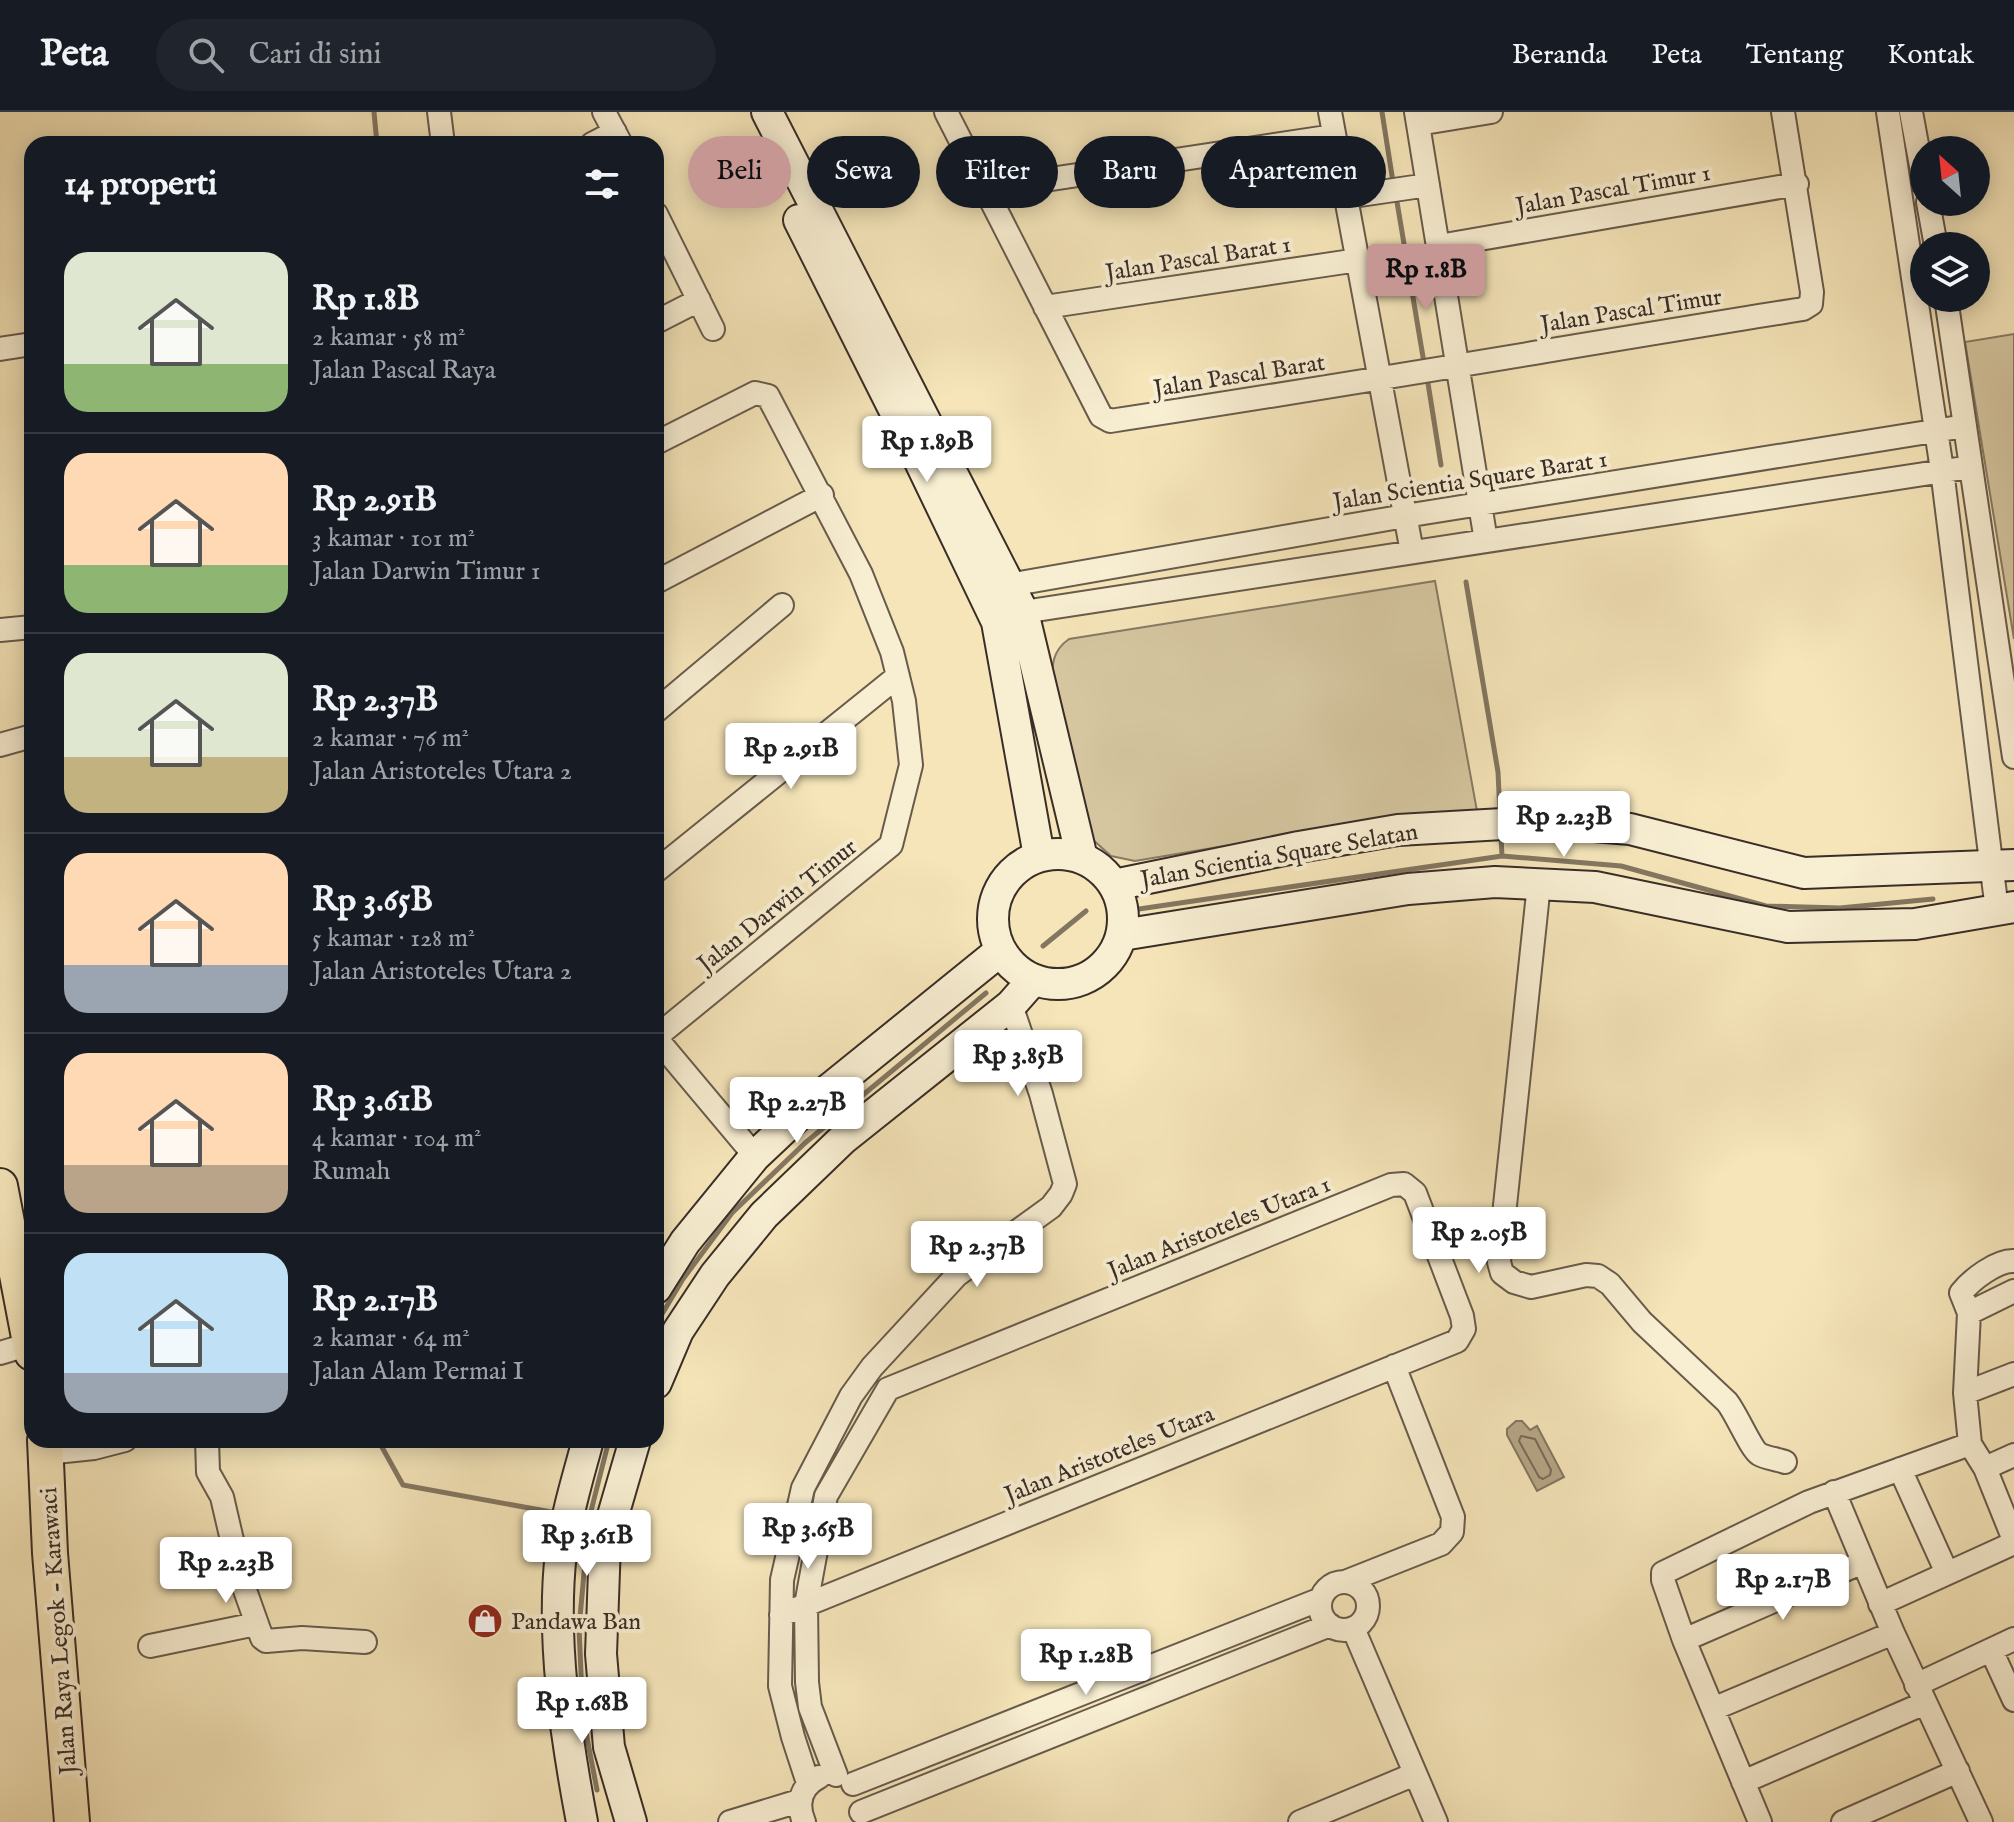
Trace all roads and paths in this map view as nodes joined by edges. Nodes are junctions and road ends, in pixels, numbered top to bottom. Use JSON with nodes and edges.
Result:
{"nodes":[{"id":1,"x":439,"y":112,"type":"edge"},
{"id":2,"x":604,"y":112,"type":"edge"},
{"id":3,"x":744,"y":112,"type":"edge"},
{"id":4,"x":767,"y":112,"type":"edge"},
{"id":5,"x":946,"y":112,"type":"edge"},
{"id":6,"x":1330,"y":112,"type":"edge"},
{"id":7,"x":1491,"y":112,"type":"edge"},
{"id":8,"x":1783,"y":112,"type":"edge"},
{"id":9,"x":1888,"y":112,"type":"edge"},
{"id":10,"x":1911,"y":112,"type":"edge"},
{"id":11,"x":1417,"y":118,"type":"edge"},
{"id":12,"x":442,"y":136,"type":"edge"},
{"id":13,"x":617,"y":136,"type":"edge"},
{"id":14,"x":958,"y":136,"type":"edge"},
{"id":15,"x":1334,"y":136,"type":"edge"},
{"id":16,"x":1915,"y":136,"type":"edge"},
{"id":17,"x":1201,"y":156,"type":"edge"},
{"id":18,"x":1058,"y":178,"type":"edge"},
{"id":19,"x":1797,"y":184,"type":"junction"},
{"id":20,"x":1420,"y":186,"type":"junction"},
{"id":21,"x":1386,"y":190,"type":"edge"},
{"id":22,"x":995,"y":208,"type":"edge"},
{"id":23,"x":1348,"y":208,"type":"edge"},
{"id":24,"x":664,"y":230,"type":"edge"},
{"id":25,"x":1439,"y":246,"type":"junction"},
{"id":26,"x":1358,"y":260,"type":"junction"},
{"id":27,"x":699,"y":300,"type":"junction"},
{"id":28,"x":1045,"y":307,"type":"junction"},
{"id":29,"x":1948,"y":312,"type":"edge"},
{"id":30,"x":664,"y":318,"type":"edge"},
{"id":31,"x":713,"y":329,"type":"dead end"},
{"id":32,"x":24,"y":345,"type":"edge"},
{"id":33,"x":0,"y":349,"type":"edge"},
{"id":34,"x":1450,"y":366,"type":"junction"},
{"id":35,"x":1957,"y":368,"type":"junction"},
{"id":36,"x":1927,"y":371,"type":"junction"},
{"id":37,"x":1413,"y":374,"type":"joint"},
{"id":38,"x":1380,"y":380,"type":"junction"},
{"id":39,"x":1965,"y":426,"type":"junction"},
{"id":40,"x":1935,"y":429,"type":"junction"},
{"id":41,"x":664,"y":439,"type":"edge"},
{"id":42,"x":1970,"y":467,"type":"junction"},
{"id":43,"x":1942,"y":470,"type":"junction"},
{"id":44,"x":822,"y":495,"type":"junction"},
{"id":45,"x":1482,"y":504,"type":"junction"},
{"id":46,"x":1405,"y":516,"type":"junction"},
{"id":47,"x":1486,"y":541,"type":"junction"},
{"id":48,"x":1412,"y":552,"type":"junction"},
{"id":49,"x":664,"y":578,"type":"edge"},
{"id":50,"x":1004,"y":604,"type":"junction"},
{"id":51,"x":782,"y":605,"type":"dead end"},
{"id":52,"x":24,"y":628,"type":"edge"},
{"id":53,"x":0,"y":630,"type":"edge"},
{"id":54,"x":898,"y":676,"type":"junction"},
{"id":55,"x":664,"y":704,"type":"edge"},
{"id":56,"x":24,"y":738,"type":"edge"},
{"id":57,"x":0,"y":745,"type":"edge"},
{"id":58,"x":2014,"y":757,"type":"edge"},
{"id":59,"x":1039,"y":856,"type":"junction"},
{"id":60,"x":1082,"y":858,"type":"junction"},
{"id":61,"x":664,"y":865,"type":"edge"},
{"id":62,"x":2003,"y":865,"type":"edge"},
{"id":63,"x":1539,"y":884,"type":"junction"},
{"id":64,"x":1114,"y":885,"type":"junction"},
{"id":65,"x":2005,"y":908,"type":"edge"},
{"id":66,"x":1122,"y":935,"type":"junction"},
{"id":67,"x":1000,"y":951,"type":"junction"},
{"id":68,"x":1033,"y":980,"type":"junction"},
{"id":69,"x":1011,"y":1005,"type":"junction"},
{"id":70,"x":664,"y":1030,"type":"edge"},
{"id":71,"x":664,"y":1047,"type":"edge"},
{"id":72,"x":755,"y":1156,"type":"junction"},
{"id":73,"x":0,"y":1186,"type":"edge"},
{"id":74,"x":2014,"y":1261,"type":"edge"},
{"id":75,"x":664,"y":1275,"type":"edge"},
{"id":76,"x":24,"y":1291,"type":"edge"},
{"id":77,"x":2014,"y":1291,"type":"edge"},
{"id":78,"x":1969,"y":1313,"type":"junction"},
{"id":79,"x":1457,"y":1341,"type":"joint"},
{"id":80,"x":664,"y":1364,"type":"edge"},
{"id":81,"x":1394,"y":1366,"type":"junction"},
{"id":82,"x":872,"y":1367,"type":"junction"},
{"id":83,"x":2014,"y":1374,"type":"edge"},
{"id":84,"x":888,"y":1389,"type":"junction"},
{"id":85,"x":1965,"y":1393,"type":"junction"},
{"id":86,"x":1970,"y":1444,"type":"junction"},
{"id":87,"x":46,"y":1448,"type":"edge"},
{"id":88,"x":207,"y":1448,"type":"edge"},
{"id":89,"x":586,"y":1448,"type":"edge"},
{"id":90,"x":633,"y":1448,"type":"edge"},
{"id":91,"x":2014,"y":1455,"type":"edge"},
{"id":92,"x":1785,"y":1462,"type":"dead end"},
{"id":93,"x":1985,"y":1468,"type":"junction"},
{"id":94,"x":1900,"y":1469,"type":"junction"},
{"id":95,"x":1834,"y":1492,"type":"junction"},
{"id":96,"x":2014,"y":1541,"type":"edge"},
{"id":97,"x":1863,"y":1562,"type":"junction"},
{"id":98,"x":1947,"y":1573,"type":"junction"},
{"id":99,"x":1345,"y":1582,"type":"junction"},
{"id":100,"x":1321,"y":1599,"type":"junction"},
{"id":101,"x":1880,"y":1604,"type":"junction"},
{"id":102,"x":806,"y":1605,"type":"junction"},
{"id":103,"x":781,"y":1615,"type":"junction"},
{"id":104,"x":256,"y":1624,"type":"junction"},
{"id":105,"x":1330,"y":1625,"type":"junction"},
{"id":106,"x":1353,"y":1628,"type":"junction"},
{"id":107,"x":1893,"y":1633,"type":"junction"},
{"id":108,"x":2014,"y":1639,"type":"edge"},
{"id":109,"x":1684,"y":1640,"type":"junction"},
{"id":110,"x":365,"y":1642,"type":"dead end"},
{"id":111,"x":150,"y":1646,"type":"dead end"},
{"id":112,"x":1991,"y":1650,"type":"junction"},
{"id":113,"x":1079,"y":1694,"type":"junction"},
{"id":114,"x":1920,"y":1694,"type":"junction"},
{"id":115,"x":2014,"y":1700,"type":"edge"},
{"id":116,"x":1713,"y":1709,"type":"junction"},
{"id":117,"x":1089,"y":1721,"type":"junction"},
{"id":118,"x":1958,"y":1771,"type":"junction"},
{"id":119,"x":1415,"y":1774,"type":"junction"},
{"id":120,"x":845,"y":1780,"type":"junction"},
{"id":121,"x":1743,"y":1782,"type":"junction"},
{"id":122,"x":804,"y":1802,"type":"edge"},
{"id":123,"x":858,"y":1817,"type":"edge"},
{"id":124,"x":72,"y":1822,"type":"edge"},
{"id":125,"x":582,"y":1822,"type":"edge"},
{"id":126,"x":631,"y":1822,"type":"edge"},
{"id":127,"x":730,"y":1822,"type":"edge"},
{"id":128,"x":1300,"y":1822,"type":"edge"},
{"id":129,"x":1436,"y":1822,"type":"edge"},
{"id":130,"x":1760,"y":1822,"type":"edge"},
{"id":131,"x":1843,"y":1822,"type":"edge"},
{"id":132,"x":1981,"y":1822,"type":"edge"}],
"edges":[{"from":1,"to":12,"type":"street"},
{"from":2,"to":13,"type":"street"},
{"from":3,"to":50,"type":"street"},
{"from":4,"to":50,"type":"street"},
{"from":5,"to":14,"type":"street"},
{"from":6,"to":15,"type":"street"},
{"from":7,"to":11,"type":"street"},
{"from":8,"to":19,"type":"street"},
{"from":9,"to":36,"type":"street"},
{"from":10,"to":16,"type":"street"},
{"from":11,"to":20,"type":"street"},
{"from":17,"to":18,"type":"street"},
{"from":19,"to":25,"type":"street","name":"Jalan Pascal Timur 1"},
{"from":19,"to":34,"type":"street","name":"Jalan Pascal Timur"},
{"from":20,"to":21,"type":"street"},
{"from":20,"to":25,"type":"street"},
{"from":22,"to":28,"type":"street"},
{"from":23,"to":26,"type":"street"},
{"from":24,"to":27,"type":"street"},
{"from":25,"to":34,"type":"street"},
{"from":26,"to":28,"type":"street","name":"Jalan Pascal Barat 1"},
{"from":26,"to":38,"type":"street"},
{"from":27,"to":30,"type":"street"},
{"from":27,"to":31,"type":"street"},
{"from":28,"to":38,"type":"street","name":"Jalan Pascal Barat"},
{"from":29,"to":35,"type":"street"},
{"from":32,"to":33,"type":"street"},
{"from":34,"to":37,"type":"street","name":"Jalan Pascal Timur"},
{"from":34,"to":45,"type":"street"},
{"from":35,"to":36,"type":"street"},
{"from":35,"to":39,"type":"street"},
{"from":36,"to":40,"type":"street"},
{"from":37,"to":38,"type":"street","name":"Jalan Pascal Barat"},
{"from":38,"to":46,"type":"street"},
{"from":39,"to":40,"type":"street","name":"Jalan Scientia Square Barat 1"},
{"from":39,"to":42,"type":"street"},
{"from":40,"to":43,"type":"street"},
{"from":40,"to":45,"type":"street","name":"Jalan Scientia Square Barat 1"},
{"from":41,"to":44,"type":"street","name":"Jalan Darwin Timur"},
{"from":42,"to":43,"type":"street"},
{"from":42,"to":58,"type":"street"},
{"from":43,"to":47,"type":"street"},
{"from":43,"to":62,"type":"street"},
{"from":44,"to":49,"type":"street"},
{"from":44,"to":54,"type":"street","name":"Jalan Darwin Timur"},
{"from":45,"to":46,"type":"street","name":"Jalan Scientia Square Barat 1"},
{"from":45,"to":47,"type":"street"},
{"from":46,"to":48,"type":"street"},
{"from":46,"to":50,"type":"street","name":"Jalan Scientia Square Barat 1"},
{"from":47,"to":48,"type":"street"},
{"from":48,"to":50,"type":"street"},
{"from":50,"to":59,"type":"street"},
{"from":50,"to":60,"type":"street"},
{"from":51,"to":55,"type":"street"},
{"from":52,"to":53,"type":"street"},
{"from":54,"to":61,"type":"street"},
{"from":54,"to":70,"type":"street","name":"Jalan Darwin Timur"},
{"from":56,"to":57,"type":"street"},
{"from":59,"to":60,"type":"street"},
{"from":59,"to":67,"type":"street"},
{"from":60,"to":64,"type":"street"},
{"from":62,"to":64,"type":"street","name":"Jalan Scientia Square Selatan"},
{"from":62,"to":65,"type":"street"},
{"from":63,"to":65,"type":"street"},
{"from":63,"to":66,"type":"street"},
{"from":63,"to":92,"type":"street"},
{"from":64,"to":66,"type":"street"},
{"from":66,"to":68,"type":"street"},
{"from":67,"to":68,"type":"street"},
{"from":67,"to":72,"type":"street"},
{"from":68,"to":69,"type":"street"},
{"from":69,"to":80,"type":"street"},
{"from":69,"to":82,"type":"street"},
{"from":71,"to":72,"type":"street"},
{"from":72,"to":75,"type":"street"},
{"from":73,"to":76,"type":"main road"},
{"from":74,"to":78,"type":"street"},
{"from":77,"to":78,"type":"street"},
{"from":78,"to":85,"type":"street"},
{"from":79,"to":81,"type":"street","name":"Jalan Aristoteles Utara"},
{"from":79,"to":84,"type":"street","name":"Jalan Aristoteles Utara 1"},
{"from":81,"to":99,"type":"street"},
{"from":81,"to":102,"type":"street","name":"Jalan Aristoteles Utara"},
{"from":82,"to":84,"type":"street"},
{"from":82,"to":103,"type":"street"},
{"from":83,"to":85,"type":"street"},
{"from":84,"to":102,"type":"street"},
{"from":85,"to":86,"type":"street"},
{"from":86,"to":93,"type":"street"},
{"from":86,"to":94,"type":"street"},
{"from":87,"to":124,"type":"main road","name":"Jalan Raya Legok - Karawaci"},
{"from":88,"to":104,"type":"street"},
{"from":89,"to":125,"type":"street"},
{"from":90,"to":126,"type":"street"},
{"from":91,"to":93,"type":"street"},
{"from":93,"to":96,"type":"street"},
{"from":94,"to":95,"type":"street"},
{"from":94,"to":98,"type":"street"},
{"from":95,"to":97,"type":"street"},
{"from":95,"to":109,"type":"street"},
{"from":96,"to":98,"type":"street"},
{"from":97,"to":101,"type":"street"},
{"from":97,"to":109,"type":"street"},
{"from":98,"to":101,"type":"street"},
{"from":99,"to":100,"type":"street"},
{"from":99,"to":106,"type":"street"},
{"from":100,"to":105,"type":"street"},
{"from":100,"to":113,"type":"street"},
{"from":101,"to":107,"type":"street"},
{"from":102,"to":103,"type":"street","name":"Jalan Aristoteles Utara"},
{"from":102,"to":120,"type":"street"},
{"from":103,"to":122,"type":"street"},
{"from":104,"to":110,"type":"street"},
{"from":104,"to":111,"type":"street"},
{"from":105,"to":106,"type":"street"},
{"from":105,"to":117,"type":"street"},
{"from":106,"to":119,"type":"street"},
{"from":107,"to":114,"type":"street"},
{"from":107,"to":116,"type":"street"},
{"from":108,"to":112,"type":"street"},
{"from":109,"to":116,"type":"street"},
{"from":112,"to":114,"type":"street"},
{"from":112,"to":115,"type":"street"},
{"from":113,"to":117,"type":"street"},
{"from":113,"to":120,"type":"street"},
{"from":114,"to":118,"type":"street"},
{"from":114,"to":121,"type":"street"},
{"from":116,"to":121,"type":"street"},
{"from":117,"to":123,"type":"street"},
{"from":118,"to":131,"type":"street"},
{"from":118,"to":132,"type":"street"},
{"from":119,"to":128,"type":"street"},
{"from":119,"to":129,"type":"street"},
{"from":120,"to":122,"type":"street"},
{"from":120,"to":123,"type":"street"},
{"from":121,"to":130,"type":"street"},
{"from":122,"to":127,"type":"street"}]}
